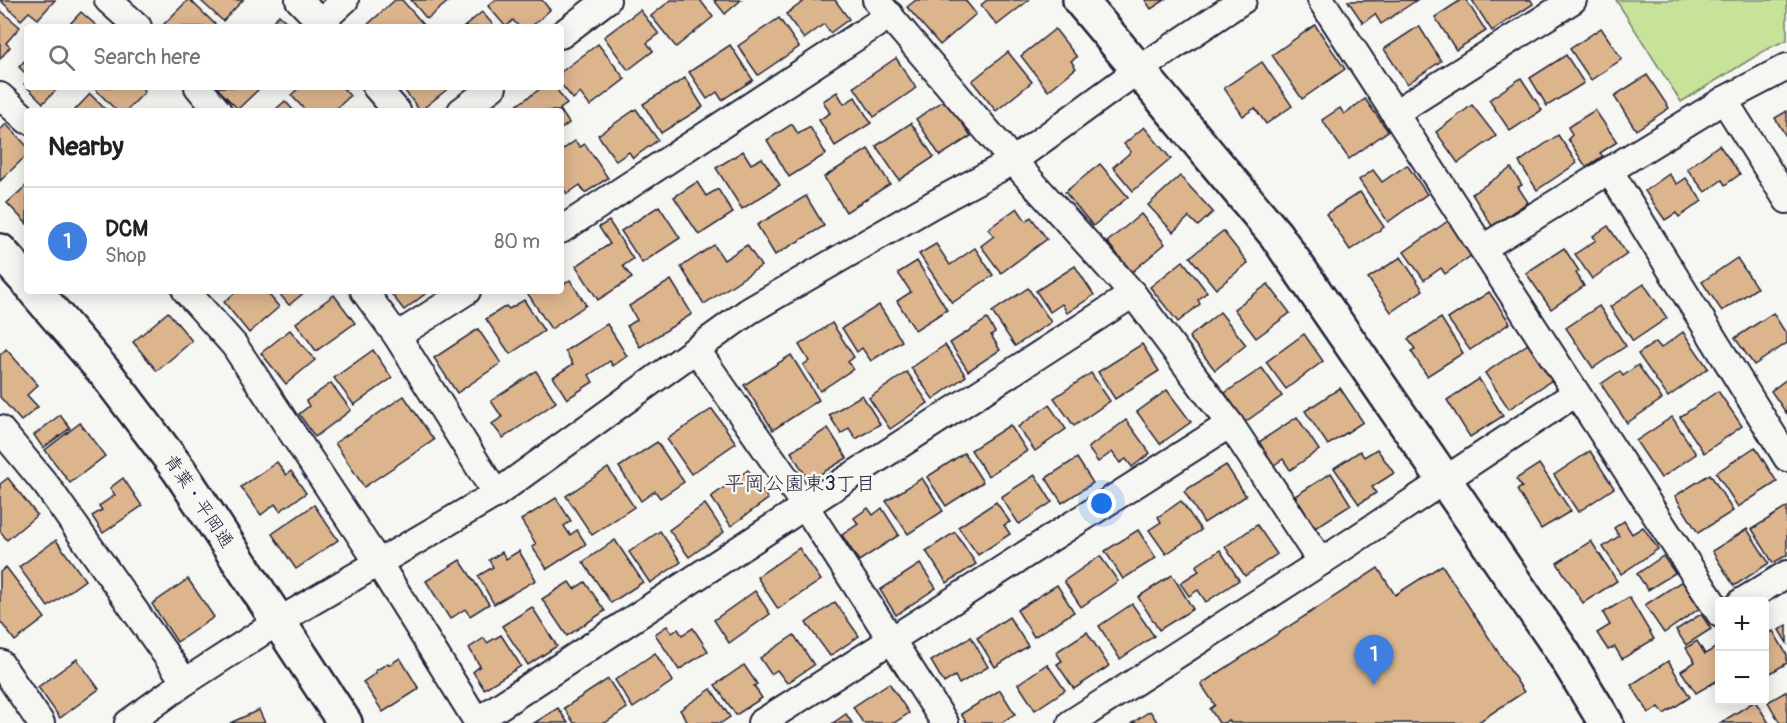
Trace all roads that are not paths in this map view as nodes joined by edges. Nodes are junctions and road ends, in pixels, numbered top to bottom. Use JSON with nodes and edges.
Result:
{"nodes":[{"id":1,"x":108,"y":0,"type":"edge"},
{"id":2,"x":299,"y":0,"type":"edge"},
{"id":3,"x":345,"y":0,"type":"edge"},
{"id":4,"x":607,"y":0,"type":"edge"},
{"id":5,"x":1080,"y":0,"type":"edge"},
{"id":6,"x":1243,"y":0,"type":"edge"},
{"id":7,"x":1321,"y":0,"type":"edge"},
{"id":8,"x":1572,"y":0,"type":"edge"},
{"id":9,"x":883,"y":7,"type":"edge"},
{"id":10,"x":136,"y":15,"type":"edge"},
{"id":11,"x":322,"y":24,"type":"edge"},
{"id":12,"x":324,"y":24,"type":"edge"},
{"id":13,"x":564,"y":33,"type":"edge"},
{"id":14,"x":1787,"y":67,"type":"edge"},
{"id":15,"x":1138,"y":70,"type":"junction"},
{"id":16,"x":200,"y":90,"type":"edge"},
{"id":17,"x":379,"y":90,"type":"edge"},
{"id":18,"x":489,"y":90,"type":"edge"},
{"id":19,"x":0,"y":96,"type":"edge"},
{"id":20,"x":1724,"y":100,"type":"junction"},
{"id":21,"x":216,"y":108,"type":"edge"},
{"id":22,"x":394,"y":108,"type":"edge"},
{"id":23,"x":465,"y":108,"type":"edge"},
{"id":24,"x":1395,"y":112,"type":"junction"},
{"id":25,"x":24,"y":117,"type":"edge"},
{"id":26,"x":1013,"y":160,"type":"junction"},
{"id":27,"x":1609,"y":170,"type":"junction"},
{"id":28,"x":1787,"y":200,"type":"edge"},
{"id":29,"x":564,"y":228,"type":"edge"},
{"id":30,"x":1483,"y":248,"type":"junction"},
{"id":31,"x":0,"y":251,"type":"edge"},
{"id":32,"x":24,"y":278,"type":"edge"},
{"id":33,"x":38,"y":294,"type":"edge"},
{"id":34,"x":189,"y":294,"type":"edge"},
{"id":35,"x":366,"y":294,"type":"edge"},
{"id":36,"x":462,"y":294,"type":"edge"},
{"id":37,"x":1133,"y":294,"type":"junction"},
{"id":38,"x":397,"y":336,"type":"junction"},
{"id":39,"x":696,"y":349,"type":"junction"},
{"id":40,"x":1576,"y":393,"type":"junction"},
{"id":41,"x":1230,"y":424,"type":"junction"},
{"id":42,"x":0,"y":429,"type":"edge"},
{"id":43,"x":1787,"y":458,"type":"edge"},
{"id":44,"x":1446,"y":480,"type":"junction"},
{"id":45,"x":496,"y":494,"type":"junction"},
{"id":46,"x":805,"y":506,"type":"junction"},
{"id":47,"x":1321,"y":562,"type":"junction"},
{"id":48,"x":379,"y":564,"type":"junction"},
{"id":49,"x":1787,"y":574,"type":"edge"},
{"id":50,"x":1748,"y":597,"type":"edge"},
{"id":51,"x":1715,"y":608,"type":"edge"},
{"id":52,"x":279,"y":621,"type":"junction"},
{"id":53,"x":891,"y":639,"type":"junction"},
{"id":54,"x":0,"y":663,"type":"edge"},
{"id":55,"x":185,"y":682,"type":"junction"},
{"id":56,"x":478,"y":722,"type":"edge"},
{"id":57,"x":41,"y":723,"type":"edge"},
{"id":58,"x":128,"y":723,"type":"edge"},
{"id":59,"x":345,"y":723,"type":"edge"},
{"id":60,"x":761,"y":723,"type":"edge"},
{"id":61,"x":945,"y":723,"type":"edge"},
{"id":62,"x":1071,"y":723,"type":"edge"},
{"id":63,"x":1606,"y":723,"type":"edge"}],
"edges":[{"from":1,"to":10,"type":"street"},
{"from":2,"to":11,"type":"street"},
{"from":3,"to":12,"type":"street"},
{"from":4,"to":13,"type":"street"},
{"from":5,"to":15,"type":"street"},
{"from":6,"to":15,"type":"street"},
{"from":7,"to":24,"type":"street"},
{"from":8,"to":24,"type":"street"},
{"from":9,"to":26,"type":"street"},
{"from":9,"to":29,"type":"street"},
{"from":14,"to":20,"type":"street"},
{"from":15,"to":26,"type":"street"},
{"from":15,"to":44,"type":"street"},
{"from":16,"to":21,"type":"street"},
{"from":17,"to":22,"type":"street"},
{"from":18,"to":23,"type":"street"},
{"from":19,"to":25,"type":"street"},
{"from":20,"to":27,"type":"street"},
{"from":20,"to":28,"type":"street"},
{"from":24,"to":30,"type":"street"},
{"from":26,"to":37,"type":"street"},
{"from":26,"to":39,"type":"street"},
{"from":27,"to":30,"type":"street"},
{"from":27,"to":43,"type":"street"},
{"from":30,"to":40,"type":"street"},
{"from":31,"to":32,"type":"street"},
{"from":33,"to":52,"type":"street","name":"青葉・平岡通"},
{"from":34,"to":48,"type":"street"},
{"from":35,"to":38,"type":"street"},
{"from":36,"to":38,"type":"street"},
{"from":37,"to":41,"type":"street"},
{"from":37,"to":46,"type":"street"},
{"from":38,"to":45,"type":"street"},
{"from":39,"to":45,"type":"street"},
{"from":39,"to":46,"type":"street"},
{"from":40,"to":44,"type":"street"},
{"from":40,"to":51,"type":"street"},
{"from":41,"to":47,"type":"street"},
{"from":41,"to":53,"type":"street"},
{"from":42,"to":55,"type":"street"},
{"from":44,"to":47,"type":"street"},
{"from":44,"to":63,"type":"street"},
{"from":45,"to":48,"type":"street"},
{"from":46,"to":53,"type":"street"},
{"from":46,"to":56,"type":"street"},
{"from":47,"to":62,"type":"street"},
{"from":48,"to":52,"type":"street"},
{"from":48,"to":56,"type":"street"},
{"from":49,"to":50,"type":"street"},
{"from":52,"to":55,"type":"street"},
{"from":52,"to":59,"type":"street","name":"青葉・平岡通"},
{"from":53,"to":60,"type":"street"},
{"from":53,"to":61,"type":"street"},
{"from":54,"to":57,"type":"street"},
{"from":55,"to":58,"type":"street"}]}
